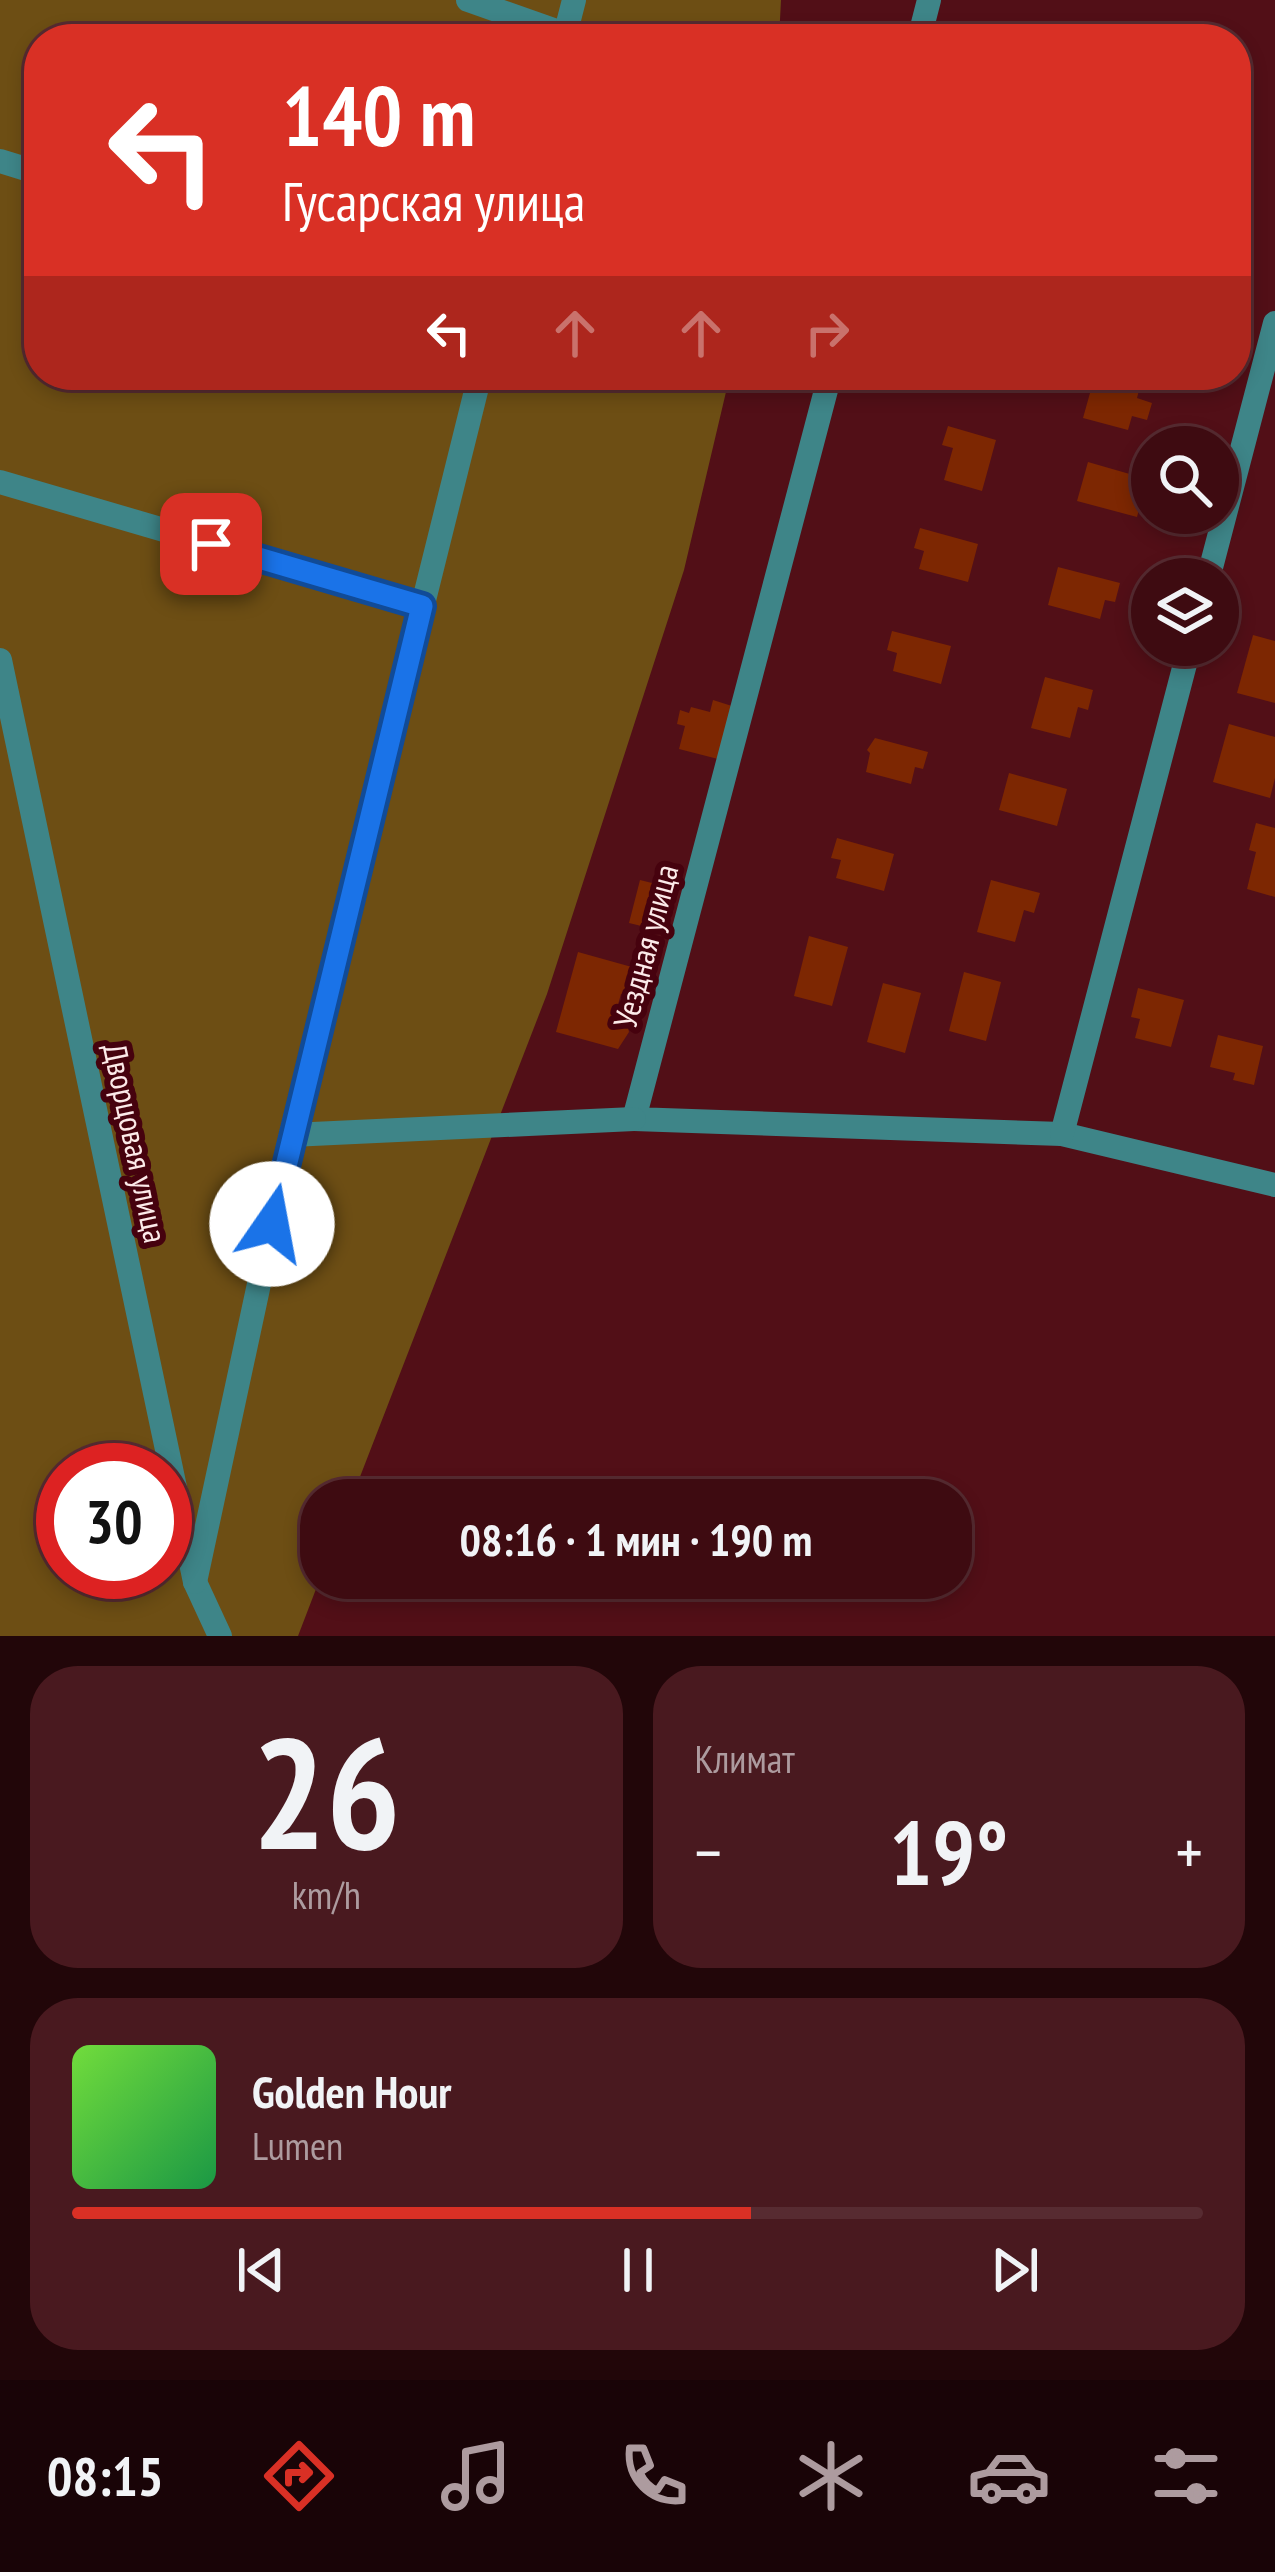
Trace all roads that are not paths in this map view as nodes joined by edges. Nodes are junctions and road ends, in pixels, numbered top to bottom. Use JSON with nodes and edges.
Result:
{"nodes":[{"id":1,"x":468,"y":0,"type":"edge"},
{"id":2,"x":531,"y":24,"type":"edge"},
{"id":3,"x":1275,"y":323,"type":"edge"},
{"id":4,"x":476,"y":390,"type":"edge"},
{"id":5,"x":826,"y":390,"type":"edge"},
{"id":6,"x":0,"y":482,"type":"edge"},
{"id":7,"x":1213,"y":558,"type":"edge"},
{"id":8,"x":422,"y":606,"type":"junction"},
{"id":9,"x":0,"y":660,"type":"edge"},
{"id":10,"x":1185,"y":666,"type":"edge"},
{"id":11,"x":634,"y":1119,"type":"junction"},
{"id":12,"x":1062,"y":1134,"type":"junction"},
{"id":13,"x":291,"y":1135,"type":"junction"},
{"id":14,"x":1275,"y":1185,"type":"edge"},
{"id":15,"x":195,"y":1582,"type":"junction"},
{"id":16,"x":220,"y":1636,"type":"edge"}],
"edges":[{"from":1,"to":2,"type":"street"},
{"from":3,"to":7,"type":"street"},
{"from":4,"to":8,"type":"street"},
{"from":5,"to":11,"type":"street","name":"Уездная улица"},
{"from":6,"to":8,"type":"street"},
{"from":8,"to":13,"type":"street"},
{"from":9,"to":15,"type":"street","name":"Дворцовая улица"},
{"from":10,"to":12,"type":"street"},
{"from":11,"to":12,"type":"street"},
{"from":11,"to":13,"type":"street"},
{"from":12,"to":14,"type":"street"},
{"from":13,"to":15,"type":"street"},
{"from":15,"to":16,"type":"street","name":"Дворцовая улица"}]}
